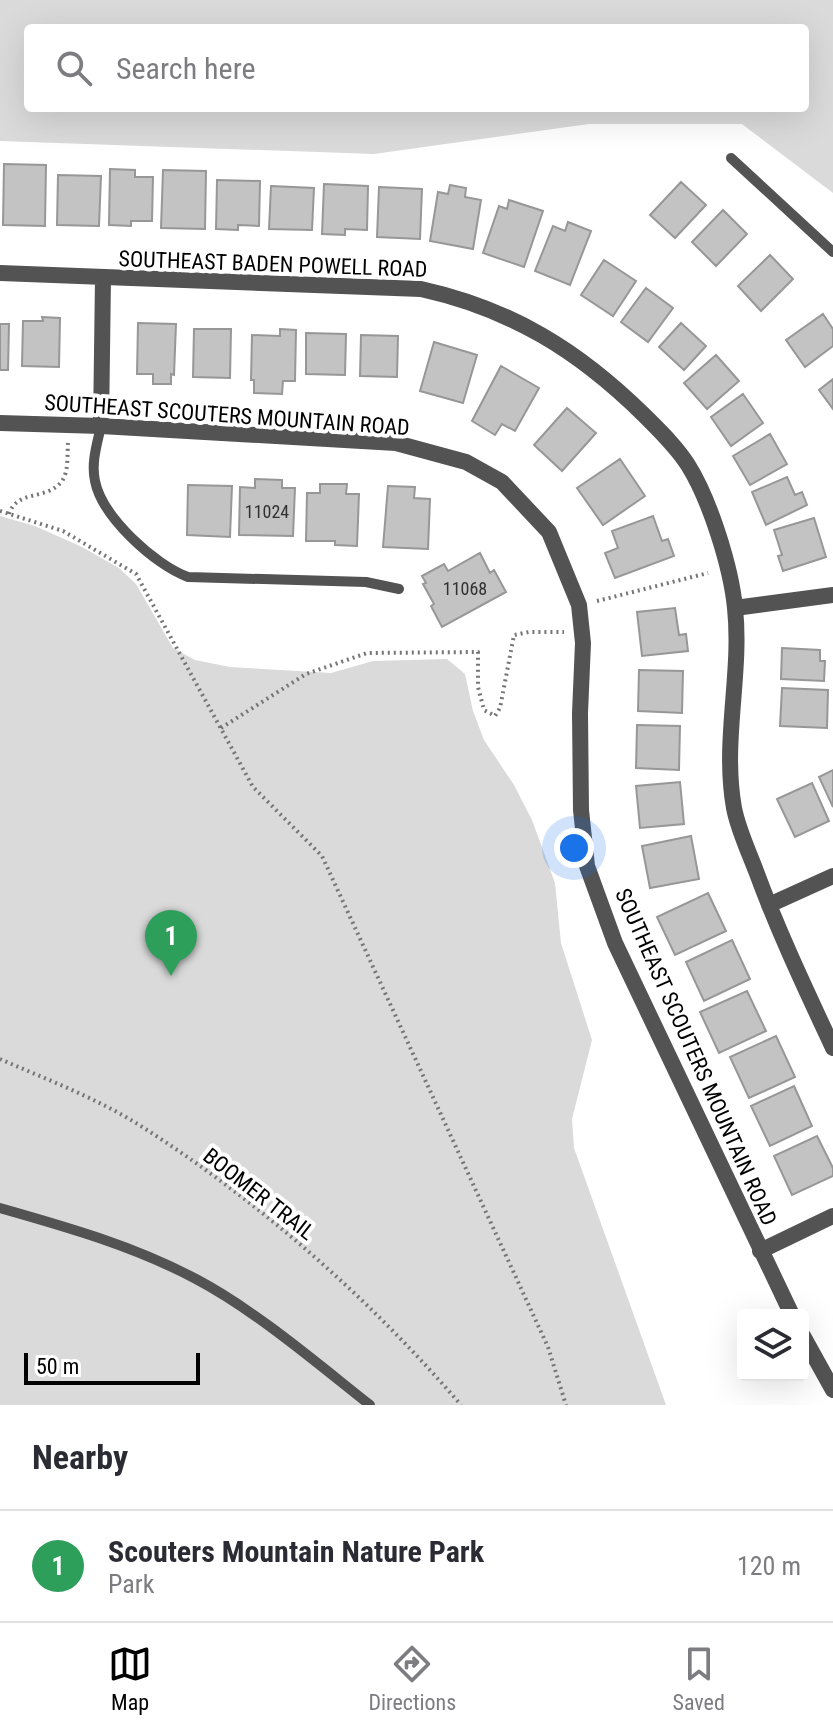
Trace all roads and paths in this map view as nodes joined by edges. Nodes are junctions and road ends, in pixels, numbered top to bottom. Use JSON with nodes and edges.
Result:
{"nodes":[{"id":1,"x":731,"y":158,"type":"dead end"},
{"id":2,"x":833,"y":252,"type":"edge"},
{"id":3,"x":0,"y":273,"type":"edge"},
{"id":4,"x":103,"y":278,"type":"junction"},
{"id":5,"x":0,"y":423,"type":"edge"},
{"id":6,"x":69,"y":425,"type":"junction"},
{"id":7,"x":101,"y":426,"type":"junction"},
{"id":8,"x":0,"y":511,"type":"edge"},
{"id":9,"x":9,"y":514,"type":"junction"},
{"id":10,"x":728,"y":568,"type":"junction"},
{"id":11,"x":399,"y":589,"type":"dead end"},
{"id":12,"x":833,"y":595,"type":"edge"},
{"id":13,"x":579,"y":605,"type":"junction"},
{"id":14,"x":735,"y":608,"type":"junction"},
{"id":15,"x":582,"y":632,"type":"junction"},
{"id":16,"x":221,"y":728,"type":"junction"},
{"id":17,"x":833,"y":876,"type":"edge"},
{"id":18,"x":769,"y":905,"type":"junction"},
{"id":19,"x":833,"y":1048,"type":"edge"},
{"id":20,"x":0,"y":1059,"type":"edge"},
{"id":21,"x":0,"y":1208,"type":"edge"},
{"id":22,"x":833,"y":1216,"type":"edge"},
{"id":23,"x":760,"y":1251,"type":"junction"},
{"id":24,"x":789,"y":1309,"type":"edge"},
{"id":25,"x":809,"y":1347,"type":"edge"},
{"id":26,"x":833,"y":1390,"type":"edge"},
{"id":27,"x":370,"y":1405,"type":"edge"},
{"id":28,"x":461,"y":1405,"type":"edge"},
{"id":29,"x":566,"y":1405,"type":"edge"}],
"edges":[{"from":1,"to":2,"type":"lane"},
{"from":3,"to":4,"type":"street","name":"SOUTHEAST BADEN POWELL ROAD"},
{"from":4,"to":7,"type":"street"},
{"from":4,"to":10,"type":"street","name":"SOUTHEAST BADEN POWELL ROAD"},
{"from":5,"to":6,"type":"street","name":"SOUTHEAST SCOUTERS MOUNTAIN ROAD"},
{"from":6,"to":7,"type":"street","name":"SOUTHEAST SCOUTERS MOUNTAIN ROAD"},
{"from":6,"to":9,"type":"path"},
{"from":7,"to":11,"type":"lane"},
{"from":7,"to":13,"type":"street","name":"SOUTHEAST SCOUTERS MOUNTAIN ROAD"},
{"from":8,"to":9,"type":"path"},
{"from":9,"to":16,"type":"path"},
{"from":10,"to":13,"type":"path"},
{"from":10,"to":14,"type":"street","name":"SOUTHEAST BADEN POWELL ROAD"},
{"from":12,"to":14,"type":"street"},
{"from":13,"to":15,"type":"street","name":"SOUTHEAST SCOUTERS MOUNTAIN ROAD"},
{"from":14,"to":18,"type":"street","name":"SOUTHEAST BADEN POWELL ROAD"},
{"from":15,"to":16,"type":"path"},
{"from":15,"to":23,"type":"street","name":"SOUTHEAST SCOUTERS MOUNTAIN ROAD"},
{"from":16,"to":29,"type":"path"},
{"from":17,"to":18,"type":"street"},
{"from":18,"to":19,"type":"street","name":"SOUTHEAST BADEN POWELL ROAD"},
{"from":20,"to":28,"type":"path","name":"BOOMER TRAIL"},
{"from":21,"to":27,"type":"lane"},
{"from":22,"to":23,"type":"street"},
{"from":23,"to":24,"type":"street","name":"SOUTHEAST SCOUTERS MOUNTAIN ROAD"},
{"from":25,"to":26,"type":"street"}]}
